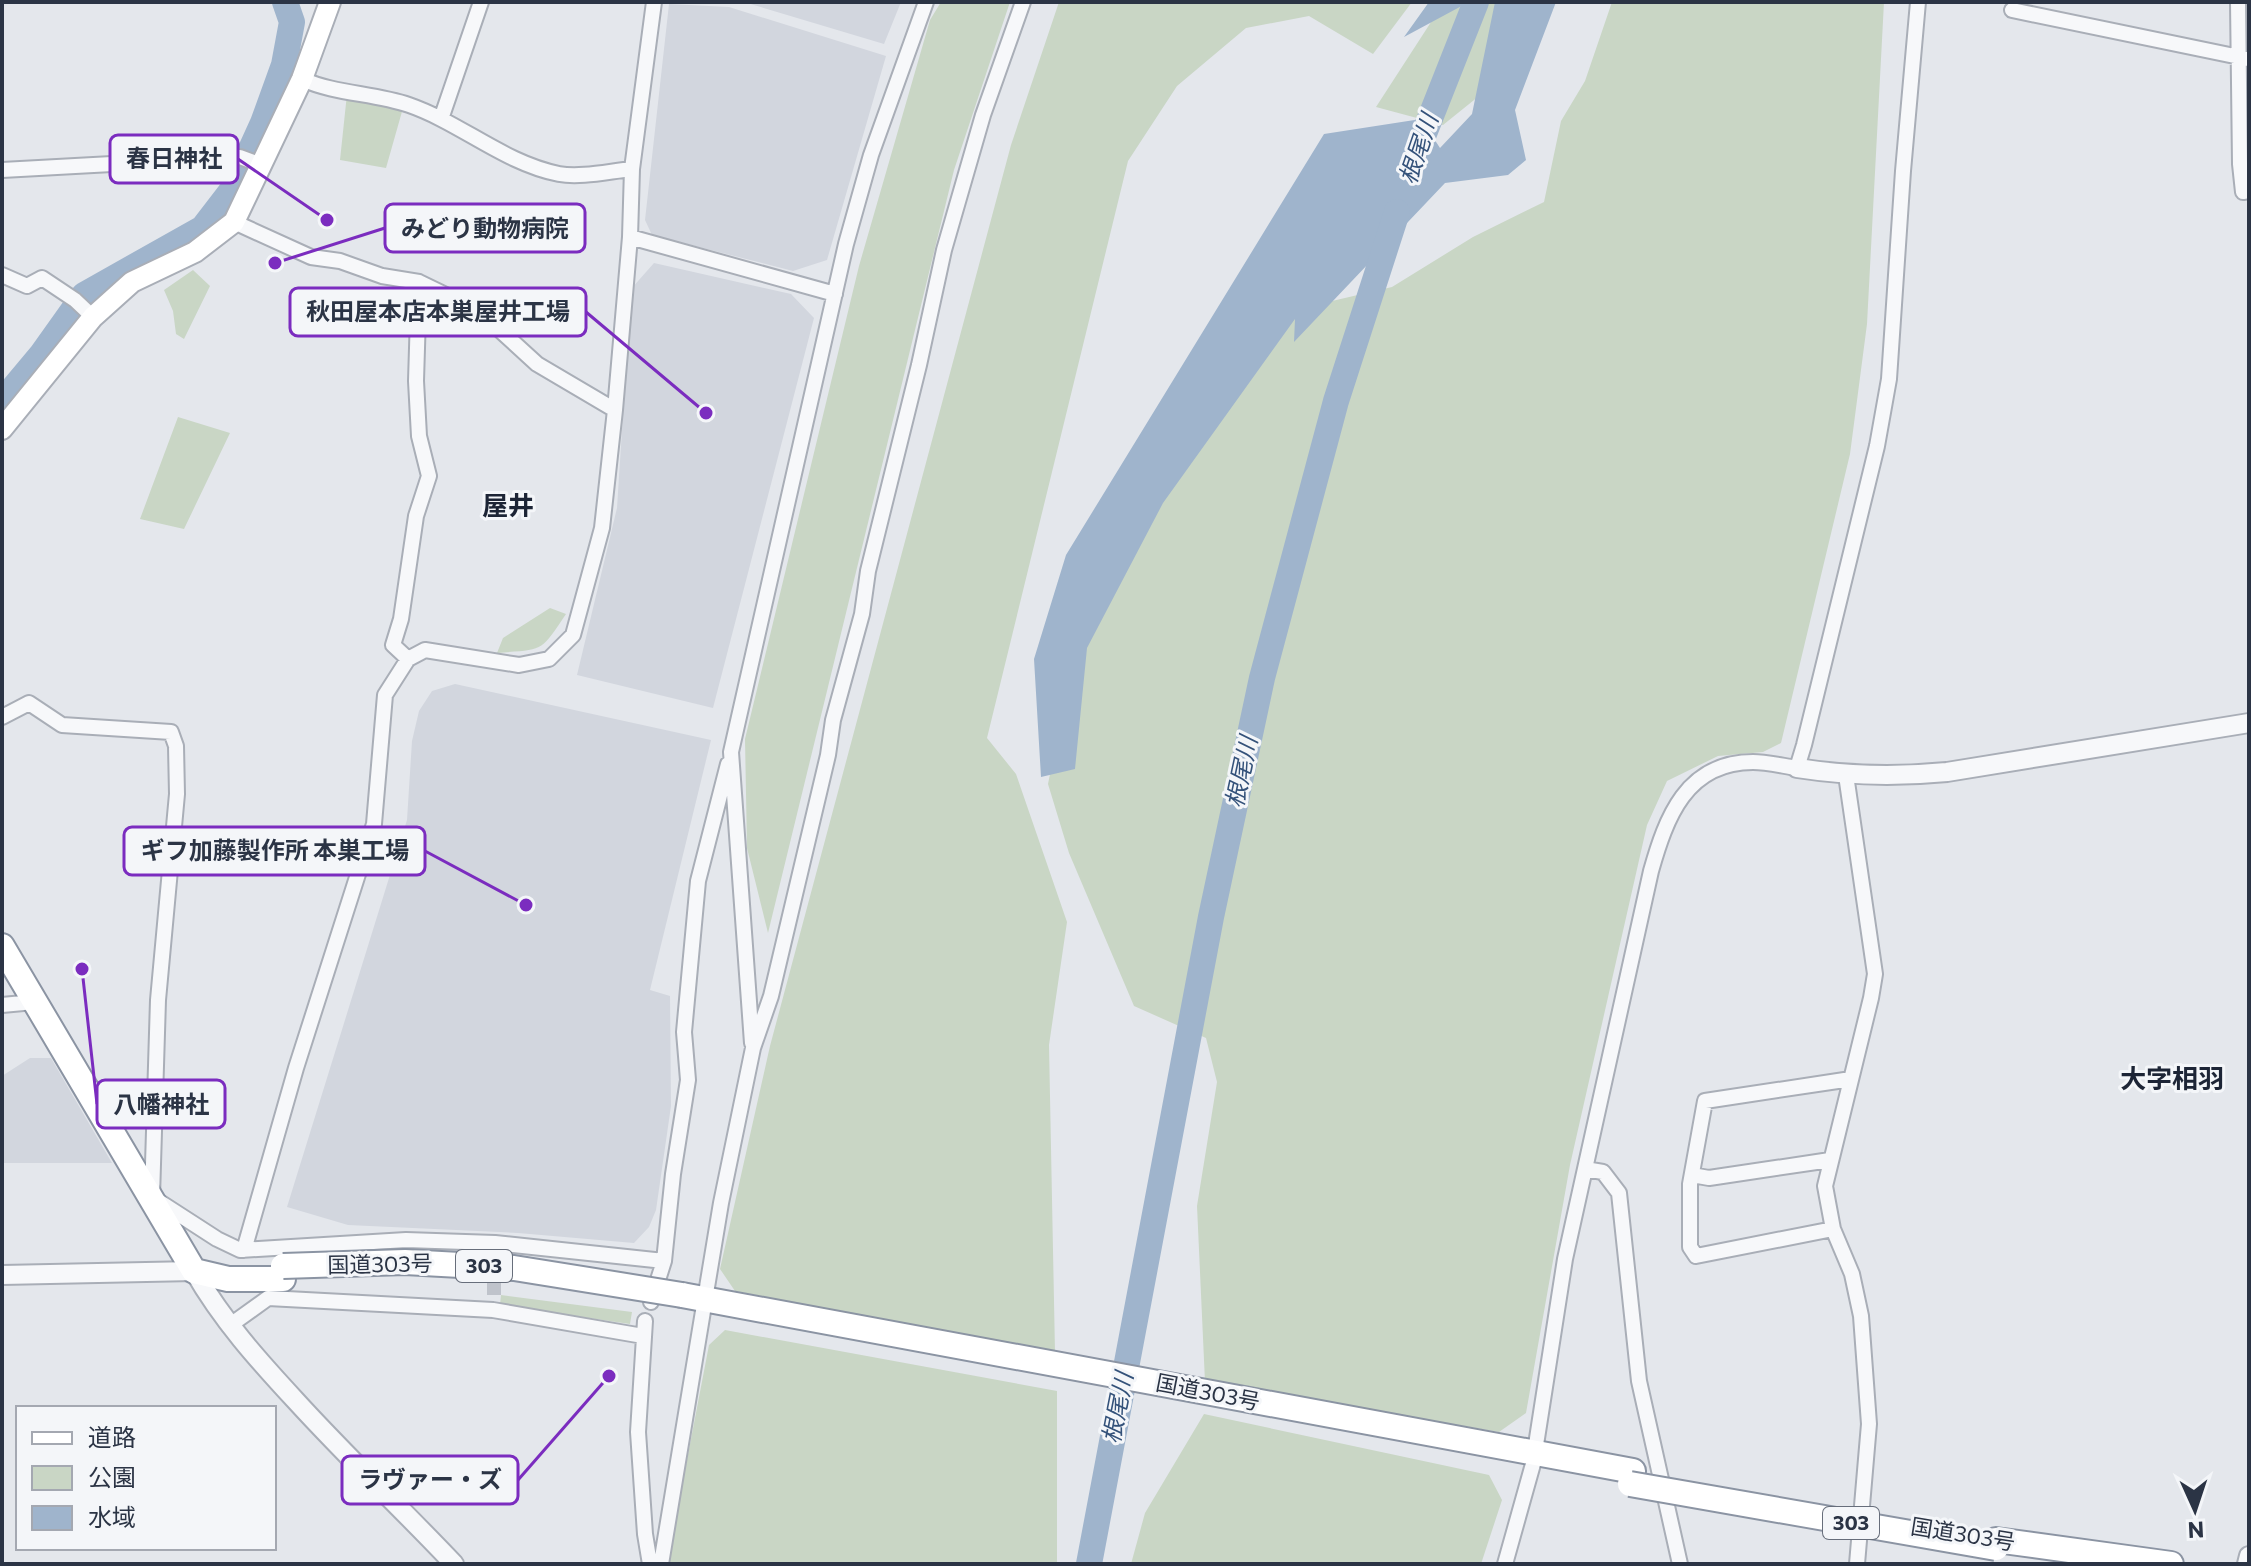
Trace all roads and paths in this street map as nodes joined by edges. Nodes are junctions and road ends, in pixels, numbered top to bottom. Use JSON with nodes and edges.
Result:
{"nodes":[{"id":1,"x":330,"y":2,"type":"edge"},
{"id":2,"x":481,"y":2,"type":"edge"},
{"id":3,"x":654,"y":2,"type":"edge"},
{"id":4,"x":926,"y":2,"type":"edge"},
{"id":5,"x":1023,"y":2,"type":"edge"},
{"id":6,"x":1918,"y":2,"type":"edge"},
{"id":7,"x":2238,"y":2,"type":"edge"},
{"id":8,"x":2012,"y":10,"type":"dead end"},
{"id":9,"x":2244,"y":58,"type":"edge"},
{"id":10,"x":302,"y":79,"type":"junction"},
{"id":11,"x":441,"y":119,"type":"junction"},
{"id":12,"x":261,"y":165,"type":"junction"},
{"id":13,"x":632,"y":169,"type":"junction"},
{"id":14,"x":2,"y":170,"type":"edge"},
{"id":15,"x":2249,"y":191,"type":"edge"},
{"id":16,"x":234,"y":222,"type":"junction"},
{"id":17,"x":630,"y":237,"type":"junction"},
{"id":18,"x":2,"y":275,"type":"edge"},
{"id":19,"x":419,"y":282,"type":"junction"},
{"id":20,"x":835,"y":294,"type":"junction"},
{"id":21,"x":84,"y":309,"type":"junction"},
{"id":22,"x":615,"y":410,"type":"junction"},
{"id":23,"x":2,"y":429,"type":"edge"},
{"id":24,"x":408,"y":659,"type":"junction"},
{"id":25,"x":2,"y":717,"type":"edge"},
{"id":26,"x":2249,"y":723,"type":"edge"},
{"id":27,"x":731,"y":752,"type":"junction"},
{"id":28,"x":1797,"y":768,"type":"junction"},
{"id":29,"x":1846,"y":775,"type":"junction"},
{"id":30,"x":2,"y":946,"type":"edge"},
{"id":31,"x":34,"y":1002,"type":"junction"},
{"id":32,"x":2,"y":1005,"type":"edge"},
{"id":33,"x":753,"y":1048,"type":"junction"},
{"id":34,"x":1851,"y":1079,"type":"junction"},
{"id":35,"x":1830,"y":1160,"type":"junction"},
{"id":36,"x":1585,"y":1169,"type":"junction"},
{"id":37,"x":1692,"y":1175,"type":"junction"},
{"id":38,"x":152,"y":1197,"type":"junction"},
{"id":39,"x":1833,"y":1229,"type":"junction"},
{"id":40,"x":244,"y":1250,"type":"junction"},
{"id":41,"x":664,"y":1261,"type":"junction"},
{"id":42,"x":194,"y":1271,"type":"junction"},
{"id":43,"x":2,"y":1275,"type":"edge"},
{"id":44,"x":651,"y":1302,"type":"dead end"},
{"id":45,"x":704,"y":1305,"type":"junction"},
{"id":46,"x":229,"y":1326,"type":"junction"},
{"id":47,"x":1534,"y":1458,"type":"junction"},
{"id":48,"x":1996,"y":1551,"type":"edge"},
{"id":49,"x":2249,"y":1556,"type":"edge"},
{"id":50,"x":454,"y":1564,"type":"edge"},
{"id":51,"x":650,"y":1564,"type":"edge"},
{"id":52,"x":661,"y":1564,"type":"edge"},
{"id":53,"x":1505,"y":1564,"type":"edge"},
{"id":54,"x":1680,"y":1564,"type":"edge"},
{"id":55,"x":1857,"y":1564,"type":"edge"},
{"id":56,"x":2086,"y":1564,"type":"edge"},
{"id":57,"x":2171,"y":1564,"type":"edge"},
{"id":58,"x":2247,"y":1564,"type":"edge"}],
"edges":[{"from":1,"to":10,"type":"main road"},
{"from":2,"to":11,"type":"street"},
{"from":3,"to":13,"type":"street"},
{"from":4,"to":20,"type":"street"},
{"from":5,"to":33,"type":"street"},
{"from":6,"to":28,"type":"street"},
{"from":7,"to":9,"type":"street"},
{"from":8,"to":9,"type":"street"},
{"from":9,"to":15,"type":"street"},
{"from":10,"to":11,"type":"street"},
{"from":10,"to":12,"type":"main road"},
{"from":11,"to":13,"type":"street"},
{"from":12,"to":14,"type":"street"},
{"from":12,"to":16,"type":"main road"},
{"from":13,"to":17,"type":"street"},
{"from":16,"to":19,"type":"street"},
{"from":16,"to":21,"type":"main road"},
{"from":17,"to":20,"type":"street"},
{"from":17,"to":22,"type":"street"},
{"from":18,"to":21,"type":"street"},
{"from":19,"to":22,"type":"street"},
{"from":19,"to":24,"type":"street"},
{"from":20,"to":27,"type":"street"},
{"from":21,"to":23,"type":"main road"},
{"from":22,"to":24,"type":"street"},
{"from":24,"to":40,"type":"street"},
{"from":25,"to":38,"type":"street"},
{"from":26,"to":29,"type":"street"},
{"from":27,"to":33,"type":"street"},
{"from":27,"to":41,"type":"street"},
{"from":28,"to":29,"type":"street"},
{"from":28,"to":36,"type":"street"},
{"from":29,"to":34,"type":"street"},
{"from":30,"to":31,"type":"highway"},
{"from":31,"to":32,"type":"street"},
{"from":31,"to":38,"type":"highway"},
{"from":33,"to":45,"type":"street"},
{"from":34,"to":35,"type":"street"},
{"from":34,"to":37,"type":"street"},
{"from":35,"to":37,"type":"street"},
{"from":35,"to":39,"type":"street"},
{"from":36,"to":47,"type":"street"},
{"from":36,"to":54,"type":"street"},
{"from":37,"to":39,"type":"street"},
{"from":38,"to":40,"type":"street"},
{"from":38,"to":42,"type":"highway"},
{"from":39,"to":55,"type":"street"},
{"from":40,"to":41,"type":"street"},
{"from":41,"to":44,"type":"street"},
{"from":42,"to":43,"type":"street"},
{"from":42,"to":45,"type":"highway","name":"国道303号","number":"303","bridge":true},
{"from":42,"to":46,"type":"street"},
{"from":45,"to":47,"type":"highway","name":"国道303号","number":"303"},
{"from":45,"to":52,"type":"street"},
{"from":46,"to":50,"type":"street"},
{"from":46,"to":51,"type":"street"},
{"from":47,"to":48,"type":"highway","name":"国道303号","number":"303"},
{"from":47,"to":53,"type":"street"},
{"from":48,"to":56,"type":"highway","name":"国道303号","number":"303"},
{"from":48,"to":57,"type":"highway","name":"国道303号","number":"303"},
{"from":49,"to":58,"type":"street"}]}
